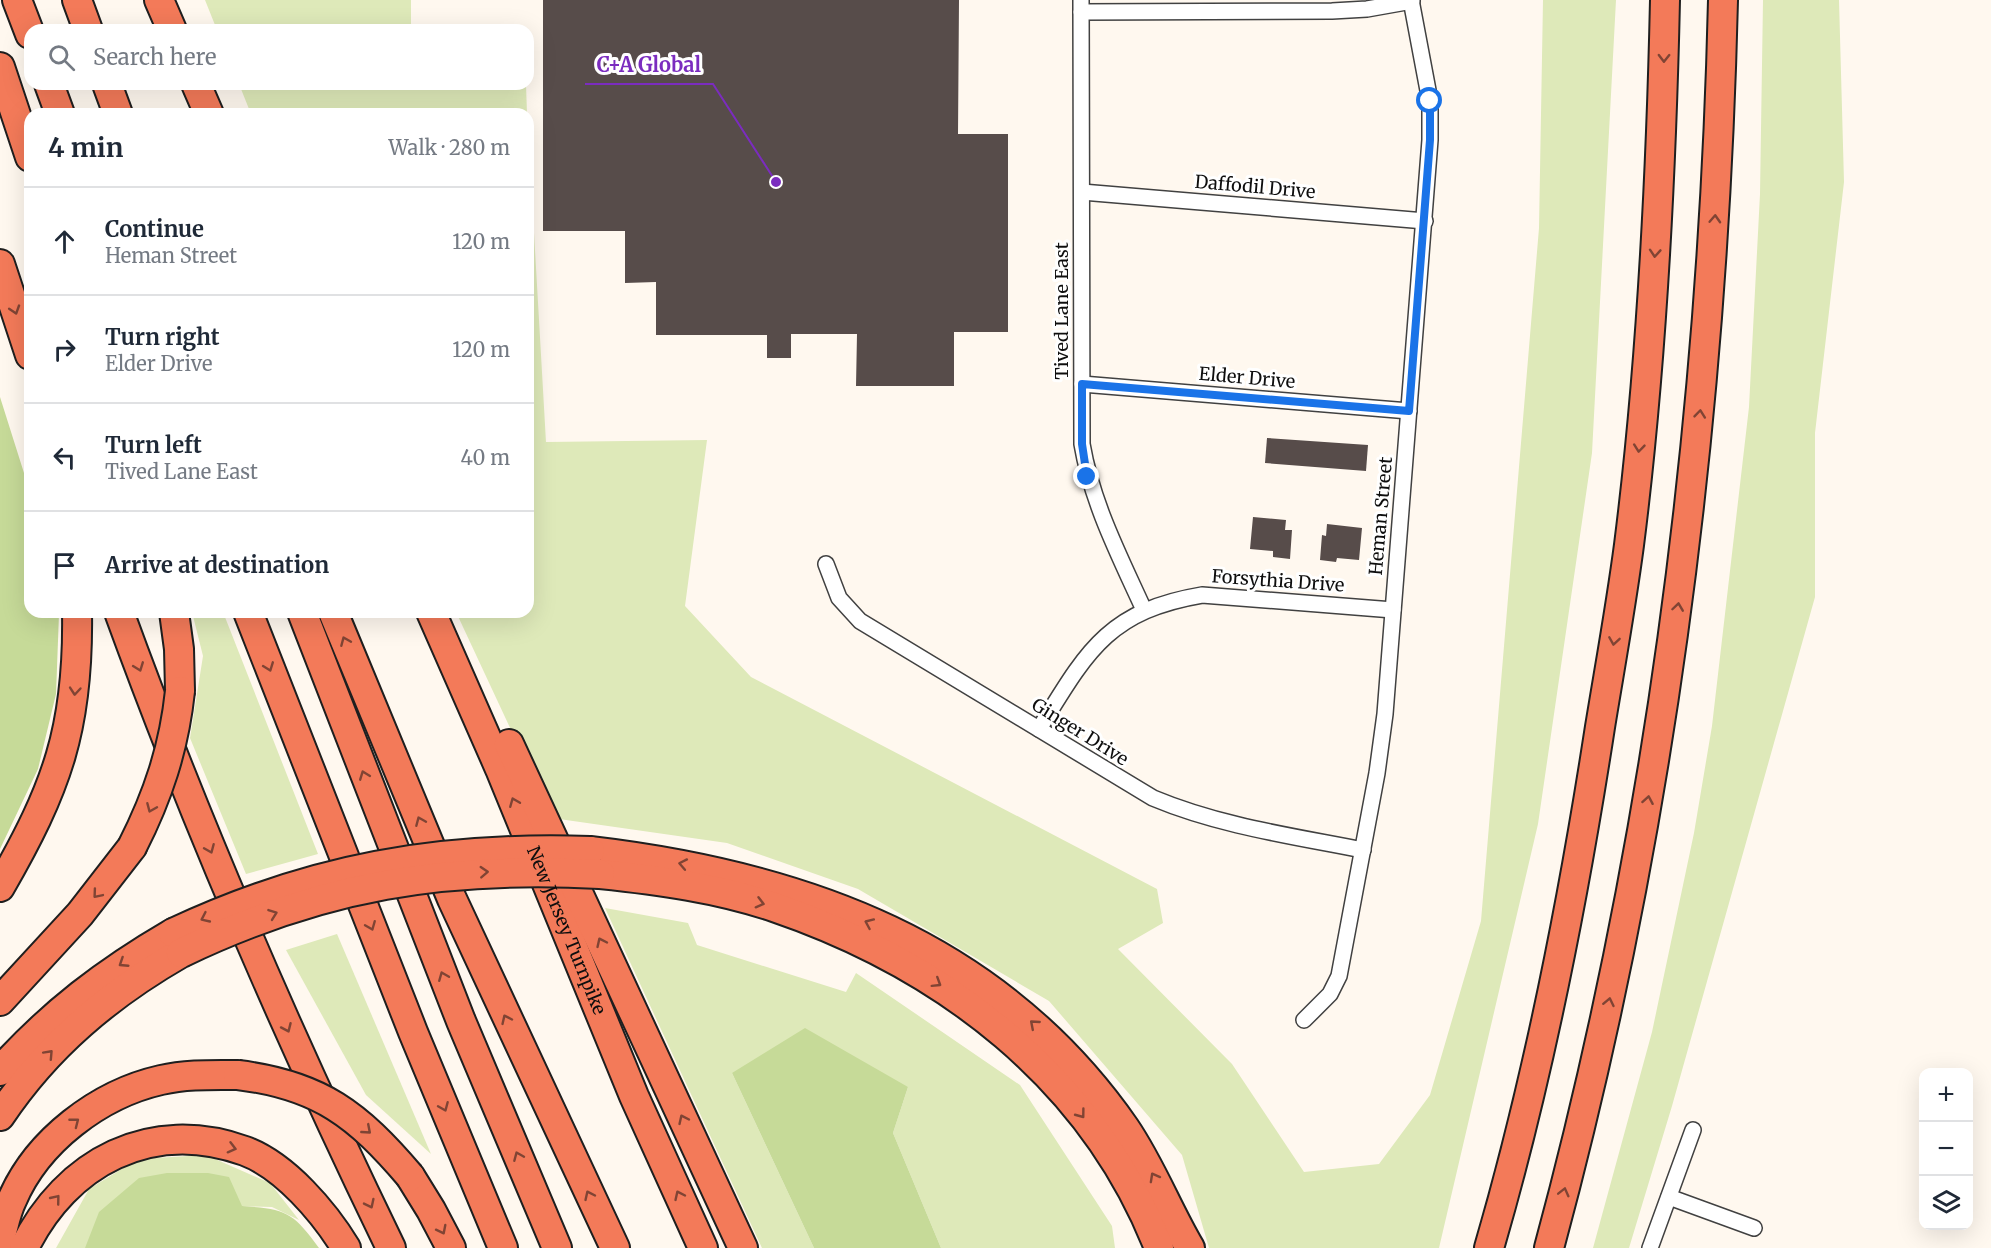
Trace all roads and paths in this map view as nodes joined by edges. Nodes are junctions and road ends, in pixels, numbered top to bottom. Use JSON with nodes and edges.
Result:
{"nodes":[{"id":1,"x":17,"y":0,"type":"edge"},
{"id":2,"x":77,"y":0,"type":"edge"},
{"id":3,"x":159,"y":0,"type":"edge"},
{"id":4,"x":1411,"y":0,"type":"edge"},
{"id":5,"x":1665,"y":0,"type":"edge"},
{"id":6,"x":1723,"y":0,"type":"edge"},
{"id":7,"x":1081,"y":6,"type":"edge"},
{"id":8,"x":26,"y":24,"type":"edge"},
{"id":9,"x":86,"y":24,"type":"edge"},
{"id":10,"x":169,"y":24,"type":"edge"},
{"id":11,"x":0,"y":67,"type":"edge"},
{"id":12,"x":51,"y":90,"type":"edge"},
{"id":13,"x":109,"y":90,"type":"edge"},
{"id":14,"x":199,"y":90,"type":"edge"},
{"id":15,"x":58,"y":108,"type":"edge"},
{"id":16,"x":116,"y":108,"type":"edge"},
{"id":17,"x":206,"y":108,"type":"edge"},
{"id":18,"x":24,"y":139,"type":"edge"},
{"id":19,"x":1082,"y":192,"type":"junction"},
{"id":20,"x":1425,"y":221,"type":"junction"},
{"id":21,"x":0,"y":264,"type":"edge"},
{"id":22,"x":24,"y":337,"type":"edge"},
{"id":23,"x":1082,"y":384,"type":"junction"},
{"id":24,"x":1409,"y":411,"type":"junction"},
{"id":25,"x":826,"y":564,"type":"dead end"},
{"id":26,"x":1144,"y":610,"type":"junction"},
{"id":27,"x":1393,"y":610,"type":"junction"},
{"id":28,"x":77,"y":618,"type":"edge"},
{"id":29,"x":121,"y":618,"type":"edge"},
{"id":30,"x":175,"y":618,"type":"edge"},
{"id":31,"x":250,"y":618,"type":"edge"},
{"id":32,"x":304,"y":618,"type":"edge"},
{"id":33,"x":335,"y":618,"type":"edge"},
{"id":34,"x":434,"y":618,"type":"edge"},
{"id":35,"x":457,"y":672,"type":"junction"},
{"id":36,"x":1039,"y":729,"type":"junction"},
{"id":37,"x":1363,"y":850,"type":"junction"},
{"id":38,"x":595,"y":863,"type":"junction"},
{"id":39,"x":0,"y":887,"type":"edge"},
{"id":40,"x":177,"y":943,"type":"junction"},
{"id":41,"x":0,"y":1001,"type":"edge"},
{"id":42,"x":1304,"y":1020,"type":"dead end"},
{"id":43,"x":0,"y":1071,"type":"edge"},
{"id":44,"x":0,"y":1116,"type":"edge"},
{"id":45,"x":1693,"y":1130,"type":"dead end"},
{"id":46,"x":1113,"y":1161,"type":"junction"},
{"id":47,"x":1669,"y":1197,"type":"junction"},
{"id":48,"x":1754,"y":1228,"type":"dead end"},
{"id":49,"x":0,"y":1239,"type":"edge"},
{"id":50,"x":1177,"y":1243,"type":"edge"},
{"id":51,"x":24,"y":1248,"type":"edge"},
{"id":52,"x":346,"y":1248,"type":"edge"},
{"id":53,"x":391,"y":1248,"type":"edge"},
{"id":54,"x":451,"y":1248,"type":"edge"},
{"id":55,"x":503,"y":1248,"type":"edge"},
{"id":56,"x":557,"y":1248,"type":"edge"},
{"id":57,"x":615,"y":1248,"type":"edge"},
{"id":58,"x":703,"y":1248,"type":"edge"},
{"id":59,"x":743,"y":1248,"type":"edge"},
{"id":60,"x":1138,"y":1248,"type":"edge"},
{"id":61,"x":1489,"y":1248,"type":"edge"},
{"id":62,"x":1549,"y":1248,"type":"edge"},
{"id":63,"x":1650,"y":1248,"type":"edge"}],
"edges":[{"from":1,"to":8,"type":"highway"},
{"from":2,"to":9,"type":"highway"},
{"from":3,"to":10,"type":"highway"},
{"from":4,"to":7,"type":"street"},
{"from":4,"to":20,"type":"street","name":"Heman Street"},
{"from":5,"to":61,"type":"highway","one_way":true},
{"from":62,"to":6,"type":"highway","one_way":true},
{"from":7,"to":19,"type":"street","name":"Tived Lane East"},
{"from":11,"to":18,"type":"highway"},
{"from":12,"to":15,"type":"highway"},
{"from":13,"to":16,"type":"highway"},
{"from":14,"to":17,"type":"highway"},
{"from":19,"to":20,"type":"street","name":"Daffodil Drive"},
{"from":19,"to":23,"type":"street","name":"Tived Lane East"},
{"from":20,"to":24,"type":"street","name":"Heman Street"},
{"from":21,"to":22,"type":"highway","one_way":true},
{"from":23,"to":24,"type":"street","name":"Elder Drive"},
{"from":23,"to":26,"type":"street","name":"Tived Lane East"},
{"from":24,"to":27,"type":"street","name":"Heman Street"},
{"from":25,"to":36,"type":"street","name":"Ginger Drive"},
{"from":26,"to":27,"type":"street","name":"Forsythia Drive"},
{"from":26,"to":36,"type":"street","name":"Forsythia Drive"},
{"from":27,"to":37,"type":"street","name":"Heman Street"},
{"from":28,"to":39,"type":"highway","one_way":true},
{"from":29,"to":53,"type":"highway","one_way":true},
{"from":30,"to":41,"type":"highway","one_way":true,"bridge":true},
{"from":31,"to":55,"type":"highway","one_way":true},
{"from":56,"to":32,"type":"highway","one_way":true},
{"from":57,"to":33,"type":"highway","one_way":true},
{"from":34,"to":35,"type":"highway","name":"New Jersey Turnpike"},
{"from":58,"to":35,"type":"highway","name":"New Jersey Turnpike","one_way":true},
{"from":59,"to":35,"type":"highway","one_way":true},
{"from":36,"to":37,"type":"street","name":"Ginger Drive"},
{"from":37,"to":42,"type":"street","name":"Heman Street"},
{"from":38,"to":40,"type":"highway","bridge":true},
{"from":38,"to":46,"type":"highway","one_way":true},
{"from":50,"to":38,"type":"highway","one_way":true},
{"from":40,"to":43,"type":"highway","one_way":true},
{"from":44,"to":40,"type":"highway","one_way":true},
{"from":45,"to":47,"type":"street"},
{"from":46,"to":50,"type":"highway"},
{"from":46,"to":60,"type":"highway"},
{"from":47,"to":48,"type":"street"},
{"from":47,"to":63,"type":"street"},
{"from":49,"to":54,"type":"highway","one_way":true,"bridge":true},
{"from":51,"to":52,"type":"highway","one_way":true}]}
